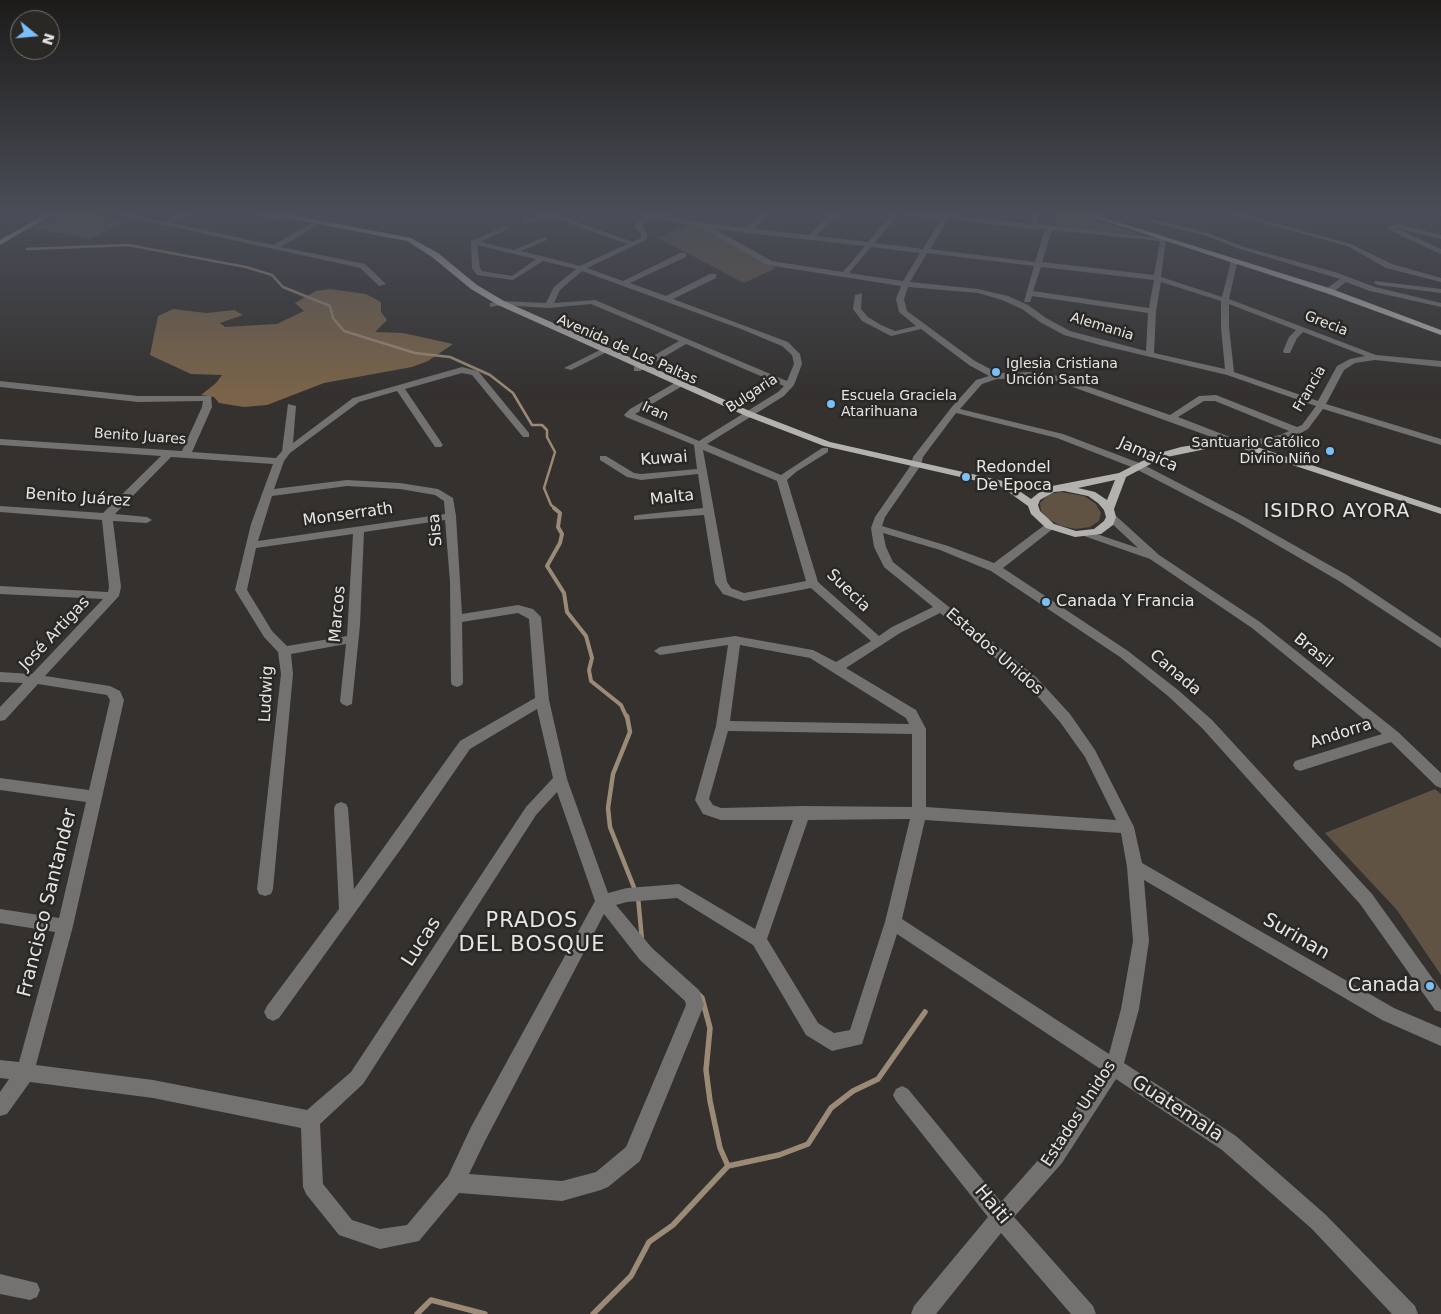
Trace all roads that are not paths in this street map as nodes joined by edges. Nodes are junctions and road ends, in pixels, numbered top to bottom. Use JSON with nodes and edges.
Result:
{"nodes":[{"id":1,"x":371,"y":274,"type":"edge"},
{"id":2,"x":448,"y":274,"type":"edge"},
{"id":3,"x":489,"y":274,"type":"edge"},
{"id":4,"x":518,"y":274,"type":"edge"},
{"id":5,"x":573,"y":274,"type":"edge"},
{"id":6,"x":598,"y":274,"type":"edge"},
{"id":7,"x":643,"y":274,"type":"edge"},
{"id":8,"x":840,"y":274,"type":"edge"},
{"id":9,"x":911,"y":274,"type":"edge"},
{"id":10,"x":1035,"y":274,"type":"edge"},
{"id":11,"x":1125,"y":274,"type":"edge"},
{"id":12,"x":1157,"y":274,"type":"edge"},
{"id":13,"x":1232,"y":274,"type":"edge"},
{"id":14,"x":1275,"y":274,"type":"edge"},
{"id":15,"x":1329,"y":274,"type":"edge"},
{"id":16,"x":1420,"y":274,"type":"edge"},
{"id":17,"x":844,"y":275,"type":"joint"},
{"id":18,"x":713,"y":276,"type":"dead end"},
{"id":19,"x":1156,"y":278,"type":"junction"},
{"id":20,"x":1341,"y":278,"type":"junction"},
{"id":21,"x":1441,"y":280,"type":"edge"},
{"id":22,"x":382,"y":284,"type":"dead end"},
{"id":23,"x":624,"y":284,"type":"junction"},
{"id":24,"x":905,"y":284,"type":"junction"},
{"id":25,"x":1329,"y":291,"type":"junction"},
{"id":26,"x":1441,"y":291,"type":"edge"},
{"id":27,"x":1029,"y":293,"type":"junction"},
{"id":28,"x":859,"y":295,"type":"dead end"},
{"id":29,"x":665,"y":300,"type":"junction"},
{"id":30,"x":1225,"y":300,"type":"junction"},
{"id":31,"x":497,"y":304,"type":"junction"},
{"id":32,"x":1441,"y":305,"type":"edge"},
{"id":33,"x":550,"y":306,"type":"junction"},
{"id":34,"x":1025,"y":307,"type":"junction"},
{"id":35,"x":1152,"y":312,"type":"junction"},
{"id":36,"x":921,"y":327,"type":"junction"},
{"id":37,"x":1302,"y":329,"type":"junction"},
{"id":38,"x":1441,"y":333,"type":"edge"},
{"id":39,"x":684,"y":342,"type":"junction"},
{"id":40,"x":604,"y":351,"type":"junction"},
{"id":41,"x":1287,"y":351,"type":"dead end"},
{"id":42,"x":1150,"y":355,"type":"junction"},
{"id":43,"x":1375,"y":356,"type":"junction"},
{"id":44,"x":1441,"y":364,"type":"edge"},
{"id":45,"x":640,"y":367,"type":"junction"},
{"id":46,"x":568,"y":368,"type":"dead end"},
{"id":47,"x":1230,"y":373,"type":"junction"},
{"id":48,"x":996,"y":376,"type":"junction"},
{"id":49,"x":0,"y":384,"type":"edge"},
{"id":50,"x":678,"y":384,"type":"junction"},
{"id":51,"x":790,"y":385,"type":"junction"},
{"id":52,"x":399,"y":387,"type":"junction"},
{"id":53,"x":1321,"y":405,"type":"junction"},
{"id":54,"x":291,"y":406,"type":"dead end"},
{"id":55,"x":954,"y":410,"type":"junction"},
{"id":56,"x":745,"y":416,"type":"junction"},
{"id":57,"x":1172,"y":418,"type":"junction"},
{"id":58,"x":1298,"y":431,"type":"junction"},
{"id":59,"x":526,"y":435,"type":"dead end"},
{"id":60,"x":0,"y":442,"type":"edge"},
{"id":61,"x":1441,"y":442,"type":"edge"},
{"id":62,"x":1242,"y":445,"type":"junction"},
{"id":63,"x":438,"y":446,"type":"dead end"},
{"id":64,"x":698,"y":446,"type":"junction"},
{"id":65,"x":825,"y":450,"type":"junction"},
{"id":66,"x":169,"y":453,"type":"junction"},
{"id":67,"x":186,"y":454,"type":"junction"},
{"id":68,"x":283,"y":456,"type":"junction"},
{"id":69,"x":603,"y":458,"type":"dead end"},
{"id":70,"x":916,"y":465,"type":"junction"},
{"id":71,"x":1138,"y":466,"type":"junction"},
{"id":72,"x":702,"y":470,"type":"junction"},
{"id":73,"x":1122,"y":475,"type":"junction"},
{"id":74,"x":782,"y":479,"type":"junction"},
{"id":75,"x":1002,"y":484,"type":"junction"},
{"id":76,"x":1064,"y":488,"type":"junction"},
{"id":77,"x":1052,"y":489,"type":"junction"},
{"id":78,"x":268,"y":493,"type":"junction"},
{"id":79,"x":1033,"y":505,"type":"junction"},
{"id":80,"x":2,"y":511,"type":"edge"},
{"id":81,"x":709,"y":511,"type":"junction"},
{"id":82,"x":1441,"y":511,"type":"edge"},
{"id":83,"x":1110,"y":513,"type":"junction"},
{"id":84,"x":107,"y":516,"type":"junction"},
{"id":85,"x":451,"y":516,"type":"junction"},
{"id":86,"x":638,"y":518,"type":"dead end"},
{"id":87,"x":146,"y":520,"type":"dead end"},
{"id":88,"x":1050,"y":526,"type":"junction"},
{"id":89,"x":876,"y":528,"type":"junction"},
{"id":90,"x":359,"y":531,"type":"junction"},
{"id":91,"x":1088,"y":534,"type":"junction"},
{"id":92,"x":250,"y":545,"type":"junction"},
{"id":93,"x":1154,"y":558,"type":"junction"},
{"id":94,"x":995,"y":568,"type":"junction"},
{"id":95,"x":813,"y":584,"type":"junction"},
{"id":96,"x":0,"y":590,"type":"edge"},
{"id":97,"x":112,"y":596,"type":"junction"},
{"id":98,"x":942,"y":607,"type":"junction"},
{"id":99,"x":457,"y":619,"type":"junction"},
{"id":100,"x":1439,"y":637,"type":"edge"},
{"id":101,"x":352,"y":640,"type":"junction"},
{"id":102,"x":735,"y":640,"type":"junction"},
{"id":103,"x":879,"y":642,"type":"junction"},
{"id":104,"x":660,"y":650,"type":"dead end"},
{"id":105,"x":284,"y":651,"type":"junction"},
{"id":106,"x":836,"y":668,"type":"junction"},
{"id":107,"x":0,"y":677,"type":"edge"},
{"id":108,"x":34,"y":679,"type":"junction"},
{"id":109,"x":457,"y":682,"type":"dead end"},
{"id":110,"x":542,"y":700,"type":"junction"},
{"id":111,"x":347,"y":701,"type":"dead end"},
{"id":112,"x":0,"y":716,"type":"edge"},
{"id":113,"x":723,"y":726,"type":"junction"},
{"id":114,"x":919,"y":729,"type":"junction"},
{"id":115,"x":1393,"y":736,"type":"junction"},
{"id":116,"x":1300,"y":765,"type":"dead end"},
{"id":117,"x":560,"y":779,"type":"junction"},
{"id":118,"x":1441,"y":782,"type":"edge"},
{"id":119,"x":0,"y":784,"type":"edge"},
{"id":120,"x":95,"y":797,"type":"junction"},
{"id":121,"x":341,"y":808,"type":"dead end"},
{"id":122,"x":803,"y":812,"type":"junction"},
{"id":123,"x":919,"y":813,"type":"junction"},
{"id":124,"x":1126,"y":827,"type":"junction"},
{"id":125,"x":1134,"y":867,"type":"junction"},
{"id":126,"x":265,"y":889,"type":"dead end"},
{"id":127,"x":603,"y":901,"type":"junction"},
{"id":128,"x":347,"y":910,"type":"junction"},
{"id":129,"x":0,"y":916,"type":"edge"},
{"id":130,"x":893,"y":922,"type":"junction"},
{"id":131,"x":65,"y":926,"type":"junction"},
{"id":132,"x":759,"y":940,"type":"junction"},
{"id":133,"x":1441,"y":1004,"type":"edge"},
{"id":134,"x":273,"y":1012,"type":"dead end"},
{"id":135,"x":1441,"y":1037,"type":"edge"},
{"id":136,"x":1114,"y":1067,"type":"junction"},
{"id":137,"x":0,"y":1069,"type":"edge"},
{"id":138,"x":25,"y":1073,"type":"junction"},
{"id":139,"x":902,"y":1095,"type":"dead end"},
{"id":140,"x":0,"y":1107,"type":"edge"},
{"id":141,"x":310,"y":1120,"type":"junction"},
{"id":142,"x":455,"y":1183,"type":"junction"},
{"id":143,"x":1001,"y":1217,"type":"junction"},
{"id":144,"x":0,"y":1284,"type":"edge"},
{"id":145,"x":30,"y":1290,"type":"dead end"},
{"id":146,"x":922,"y":1314,"type":"edge"},
{"id":147,"x":1086,"y":1314,"type":"edge"},
{"id":148,"x":1407,"y":1314,"type":"edge"}],
"edges":[{"from":1,"to":22,"type":"street"},
{"from":2,"to":31,"type":"main road","name":"Avenida de Los Paltas"},
{"from":3,"to":4,"type":"street"},
{"from":5,"to":33,"type":"street"},
{"from":6,"to":23,"type":"street","name":"Bulgaria"},
{"from":7,"to":23,"type":"street"},
{"from":8,"to":17,"type":"street","name":"Alemania"},
{"from":9,"to":24,"type":"street"},
{"from":10,"to":27,"type":"street"},
{"from":11,"to":19,"type":"street","name":"Grecia"},
{"from":12,"to":19,"type":"street"},
{"from":13,"to":30,"type":"street"},
{"from":14,"to":25,"type":"main road"},
{"from":15,"to":20,"type":"street"},
{"from":16,"to":21,"type":"street"},
{"from":17,"to":24,"type":"street","name":"Alemania"},
{"from":18,"to":29,"type":"street"},
{"from":19,"to":30,"type":"street","name":"Grecia"},
{"from":19,"to":35,"type":"street"},
{"from":20,"to":25,"type":"street"},
{"from":20,"to":26,"type":"street"},
{"from":20,"to":32,"type":"street"},
{"from":23,"to":29,"type":"street","name":"Bulgaria"},
{"from":24,"to":34,"type":"street","name":"Alemania"},
{"from":24,"to":36,"type":"street"},
{"from":25,"to":38,"type":"main road"},
{"from":27,"to":34,"type":"street"},
{"from":27,"to":35,"type":"street"},
{"from":28,"to":36,"type":"street"},
{"from":29,"to":51,"type":"street","name":"Bulgaria"},
{"from":30,"to":37,"type":"street","name":"Grecia"},
{"from":30,"to":47,"type":"street"},
{"from":31,"to":33,"type":"street"},
{"from":31,"to":40,"type":"main road","name":"Avenida de Los Paltas"},
{"from":33,"to":39,"type":"street"},
{"from":34,"to":42,"type":"street","name":"Alemania"},
{"from":35,"to":42,"type":"street"},
{"from":36,"to":48,"type":"street"},
{"from":37,"to":41,"type":"street"},
{"from":37,"to":43,"type":"street","name":"Grecia"},
{"from":39,"to":45,"type":"street"},
{"from":39,"to":51,"type":"street"},
{"from":40,"to":45,"type":"main road","name":"Avenida de Los Paltas"},
{"from":40,"to":46,"type":"street"},
{"from":42,"to":47,"type":"street","name":"Alemania"},
{"from":43,"to":44,"type":"street","name":"Francia"},
{"from":43,"to":53,"type":"street","name":"Francia"},
{"from":45,"to":50,"type":"main road","name":"Avenida de Los Paltas"},
{"from":47,"to":53,"type":"street","name":"Alemania"},
{"from":48,"to":55,"type":"street"},
{"from":48,"to":57,"type":"street"},
{"from":49,"to":67,"type":"street"},
{"from":50,"to":56,"type":"main road","name":"Avenida de Los Paltas"},
{"from":50,"to":64,"type":"street","name":"Iran"},
{"from":51,"to":56,"type":"street","name":"Bulgaria"},
{"from":52,"to":59,"type":"street"},
{"from":52,"to":63,"type":"street"},
{"from":52,"to":68,"type":"street"},
{"from":53,"to":58,"type":"street","name":"Francia"},
{"from":53,"to":61,"type":"street","name":"Alemania"},
{"from":54,"to":68,"type":"street","name":"Ludwig"},
{"from":55,"to":70,"type":"street"},
{"from":55,"to":71,"type":"street","name":"Jamaica"},
{"from":56,"to":64,"type":"street","name":"Bulgaria"},
{"from":56,"to":65,"type":"main road","name":"Avenida de Los Paltas"},
{"from":56,"to":70,"type":"main road","name":"Avenida de Los Paltas"},
{"from":57,"to":58,"type":"street"},
{"from":57,"to":62,"type":"street"},
{"from":58,"to":62,"type":"street","name":"Francia"},
{"from":60,"to":66,"type":"street","name":"Benito Juares"},
{"from":62,"to":71,"type":"main road","name":"Francia"},
{"from":62,"to":82,"type":"main road"},
{"from":64,"to":72,"type":"street"},
{"from":64,"to":74,"type":"street"},
{"from":65,"to":70,"type":"main road","name":"Avenida de Los Paltas"},
{"from":65,"to":74,"type":"street"},
{"from":66,"to":67,"type":"street","name":"Benito Juares"},
{"from":66,"to":84,"type":"street"},
{"from":67,"to":68,"type":"street","name":"Benito Juares"},
{"from":68,"to":78,"type":"street","name":"Ludwig"},
{"from":69,"to":72,"type":"street","name":"Kuwai"},
{"from":70,"to":75,"type":"main road","name":"Avenida de Los Paltas"},
{"from":70,"to":89,"type":"street"},
{"from":71,"to":73,"type":"main road","name":"Francia"},
{"from":71,"to":100,"type":"street","name":"Jamaica"},
{"from":72,"to":81,"type":"street"},
{"from":73,"to":76,"type":"main road","name":"Francia"},
{"from":73,"to":83,"type":"main road"},
{"from":74,"to":95,"type":"street","name":"Suecia"},
{"from":75,"to":77,"type":"main road","name":"Avenida de Los Paltas"},
{"from":75,"to":79,"type":"main road","name":"Avenida de Los Paltas"},
{"from":76,"to":77,"type":"main road","name":"Avenida de Los Paltas"},
{"from":76,"to":83,"type":"main road"},
{"from":77,"to":79,"type":"main road"},
{"from":78,"to":85,"type":"street","name":"Sisa"},
{"from":78,"to":92,"type":"street","name":"Ludwig"},
{"from":79,"to":88,"type":"main road","name":"Avenida de Los Paltas"},
{"from":80,"to":84,"type":"street","name":"Benito Juárez"},
{"from":81,"to":86,"type":"street","name":"Malta"},
{"from":81,"to":95,"type":"street"},
{"from":83,"to":91,"type":"main road"},
{"from":83,"to":93,"type":"street","name":"Brasil"},
{"from":84,"to":87,"type":"street","name":"Benito Juárez"},
{"from":84,"to":97,"type":"street"},
{"from":85,"to":90,"type":"street","name":"Monserrath"},
{"from":85,"to":99,"type":"street","name":"Sisa"},
{"from":88,"to":91,"type":"main road"},
{"from":88,"to":94,"type":"street"},
{"from":89,"to":94,"type":"street","name":"Canada"},
{"from":89,"to":98,"type":"street","name":"Estados Unidos"},
{"from":90,"to":92,"type":"street","name":"Monserrath"},
{"from":90,"to":101,"type":"street","name":"Marcos"},
{"from":91,"to":93,"type":"street","name":"Brasil"},
{"from":92,"to":105,"type":"street","name":"Ludwig"},
{"from":93,"to":115,"type":"street","name":"Brasil"},
{"from":94,"to":133,"type":"street","name":"Canada"},
{"from":95,"to":103,"type":"street","name":"Suecia"},
{"from":96,"to":97,"type":"street"},
{"from":97,"to":108,"type":"street","name":"José Artigas"},
{"from":98,"to":103,"type":"street"},
{"from":98,"to":124,"type":"street","name":"Estados Unidos"},
{"from":99,"to":109,"type":"street","name":"Sisa"},
{"from":99,"to":110,"type":"street"},
{"from":101,"to":105,"type":"street"},
{"from":101,"to":111,"type":"street","name":"Marcos"},
{"from":102,"to":104,"type":"street"},
{"from":102,"to":106,"type":"street"},
{"from":102,"to":113,"type":"street"},
{"from":103,"to":106,"type":"street"},
{"from":105,"to":126,"type":"street","name":"Ludwig"},
{"from":106,"to":114,"type":"street"},
{"from":107,"to":108,"type":"street"},
{"from":108,"to":112,"type":"street","name":"José Artigas"},
{"from":108,"to":120,"type":"street","name":"Francisco Santander"},
{"from":110,"to":117,"type":"street"},
{"from":110,"to":128,"type":"street"},
{"from":113,"to":114,"type":"street"},
{"from":113,"to":122,"type":"street"},
{"from":114,"to":123,"type":"street"},
{"from":115,"to":116,"type":"street","name":"Andorra"},
{"from":115,"to":118,"type":"street","name":"Brasil"},
{"from":117,"to":127,"type":"street"},
{"from":117,"to":141,"type":"street","name":"Lucas"},
{"from":119,"to":120,"type":"street"},
{"from":120,"to":131,"type":"street","name":"Francisco Santander"},
{"from":121,"to":128,"type":"street"},
{"from":122,"to":123,"type":"street"},
{"from":122,"to":132,"type":"street"},
{"from":123,"to":124,"type":"street"},
{"from":123,"to":130,"type":"street"},
{"from":124,"to":125,"type":"street","name":"Estados Unidos"},
{"from":125,"to":135,"type":"street","name":"Surinan"},
{"from":125,"to":136,"type":"street","name":"Estados Unidos"},
{"from":127,"to":132,"type":"street"},
{"from":127,"to":142,"type":"street"},
{"from":127,"to":142,"type":"street"},
{"from":128,"to":134,"type":"street"},
{"from":129,"to":131,"type":"street"},
{"from":130,"to":132,"type":"street"},
{"from":130,"to":136,"type":"street","name":"Guatemala"},
{"from":131,"to":138,"type":"street","name":"Francisco Santander"},
{"from":136,"to":143,"type":"street","name":"Estados Unidos"},
{"from":136,"to":148,"type":"street","name":"Guatemala"},
{"from":137,"to":138,"type":"street"},
{"from":138,"to":140,"type":"street","name":"Francisco Santander"},
{"from":138,"to":141,"type":"street"},
{"from":139,"to":143,"type":"street","name":"Haiti"},
{"from":141,"to":142,"type":"street"},
{"from":143,"to":146,"type":"street","name":"Estados Unidos"},
{"from":143,"to":147,"type":"street","name":"Haiti"},
{"from":144,"to":145,"type":"street"}]}
